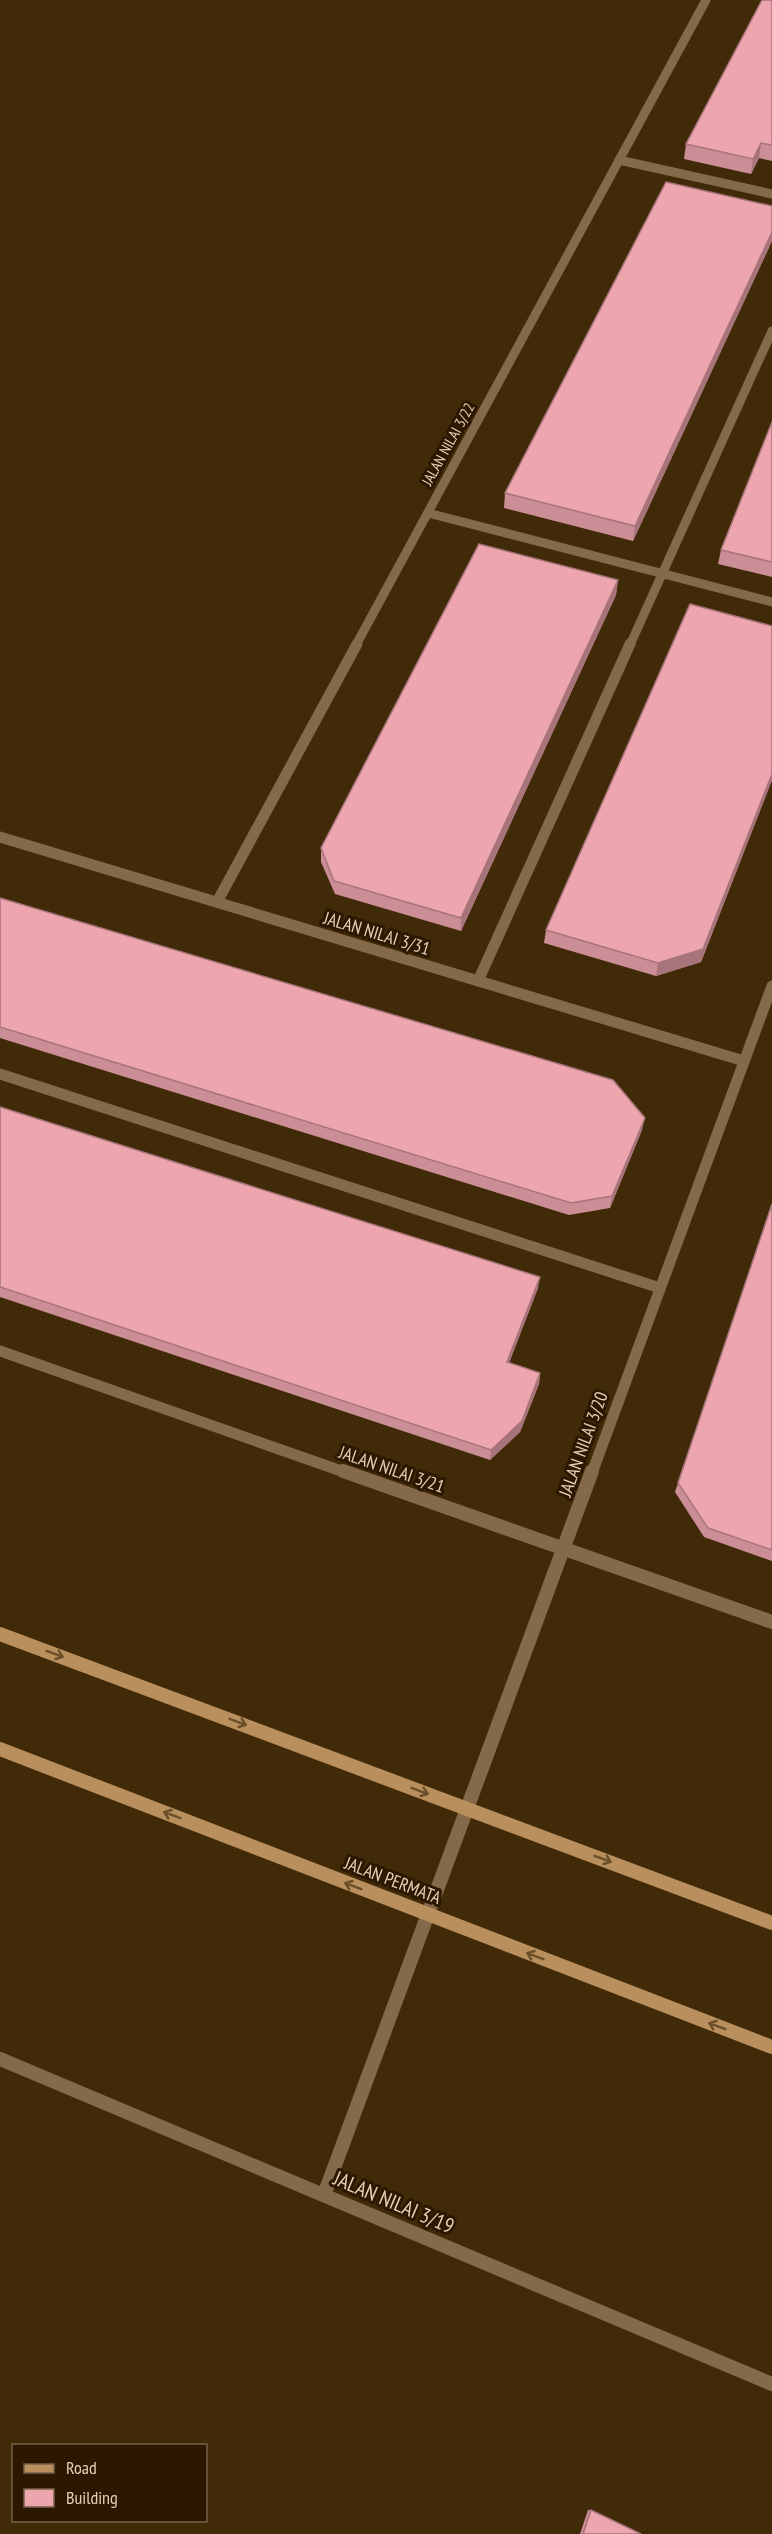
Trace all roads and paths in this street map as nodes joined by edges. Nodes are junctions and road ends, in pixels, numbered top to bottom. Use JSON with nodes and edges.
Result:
{"nodes":[{"id":1,"x":706,"y":0,"type":"edge"},
{"id":2,"x":620,"y":160,"type":"junction"},
{"id":3,"x":772,"y":194,"type":"edge"},
{"id":4,"x":772,"y":331,"type":"edge"},
{"id":5,"x":428,"y":513,"type":"junction"},
{"id":6,"x":662,"y":574,"type":"junction"},
{"id":7,"x":772,"y":602,"type":"edge"},
{"id":8,"x":0,"y":837,"type":"edge"},
{"id":9,"x":217,"y":902,"type":"junction"},
{"id":10,"x":478,"y":981,"type":"junction"},
{"id":11,"x":772,"y":986,"type":"edge"},
{"id":12,"x":744,"y":1061,"type":"junction"},
{"id":13,"x":0,"y":1074,"type":"edge"},
{"id":14,"x":660,"y":1288,"type":"junction"},
{"id":15,"x":0,"y":1351,"type":"edge"},
{"id":16,"x":563,"y":1548,"type":"junction"},
{"id":17,"x":772,"y":1622,"type":"edge"},
{"id":18,"x":0,"y":1634,"type":"edge"},
{"id":19,"x":0,"y":1749,"type":"edge"},
{"id":20,"x":467,"y":1808,"type":"junction"},
{"id":21,"x":427,"y":1914,"type":"junction"},
{"id":22,"x":772,"y":1923,"type":"edge"},
{"id":23,"x":772,"y":2047,"type":"edge"},
{"id":24,"x":0,"y":2059,"type":"edge"},
{"id":25,"x":324,"y":2195,"type":"junction"},
{"id":26,"x":772,"y":2384,"type":"edge"}],
"edges":[{"from":1,"to":2,"type":"street","name":"JALAN NILAI 3/22"},
{"from":2,"to":3,"type":"street"},
{"from":2,"to":5,"type":"street","name":"JALAN NILAI 3/22"},
{"from":4,"to":6,"type":"street"},
{"from":5,"to":6,"type":"street"},
{"from":5,"to":9,"type":"street","name":"JALAN NILAI 3/22"},
{"from":6,"to":7,"type":"street"},
{"from":6,"to":10,"type":"street"},
{"from":8,"to":9,"type":"street","name":"JALAN NILAI 3/31"},
{"from":9,"to":10,"type":"street","name":"JALAN NILAI 3/31"},
{"from":10,"to":12,"type":"street","name":"JALAN NILAI 3/31"},
{"from":11,"to":12,"type":"street","name":"JALAN NILAI 3/20"},
{"from":12,"to":14,"type":"street","name":"JALAN NILAI 3/20"},
{"from":13,"to":14,"type":"street"},
{"from":14,"to":16,"type":"street","name":"JALAN NILAI 3/20"},
{"from":15,"to":16,"type":"street","name":"JALAN NILAI 3/21"},
{"from":16,"to":17,"type":"street","name":"JALAN NILAI 3/21"},
{"from":16,"to":20,"type":"street","name":"JALAN NILAI 3/20"},
{"from":18,"to":20,"type":"main road","one_way":true},
{"from":21,"to":19,"type":"main road","name":"JALAN PERMATA","one_way":true},
{"from":20,"to":21,"type":"street","name":"JALAN NILAI 3/20"},
{"from":20,"to":22,"type":"main road","one_way":true},
{"from":23,"to":21,"type":"main road","name":"JALAN PERMATA","one_way":true},
{"from":21,"to":25,"type":"street","name":"JALAN NILAI 3/20"},
{"from":24,"to":25,"type":"street","name":"JALAN NILAI 3/19"},
{"from":25,"to":26,"type":"street","name":"JALAN NILAI 3/19"}]}
